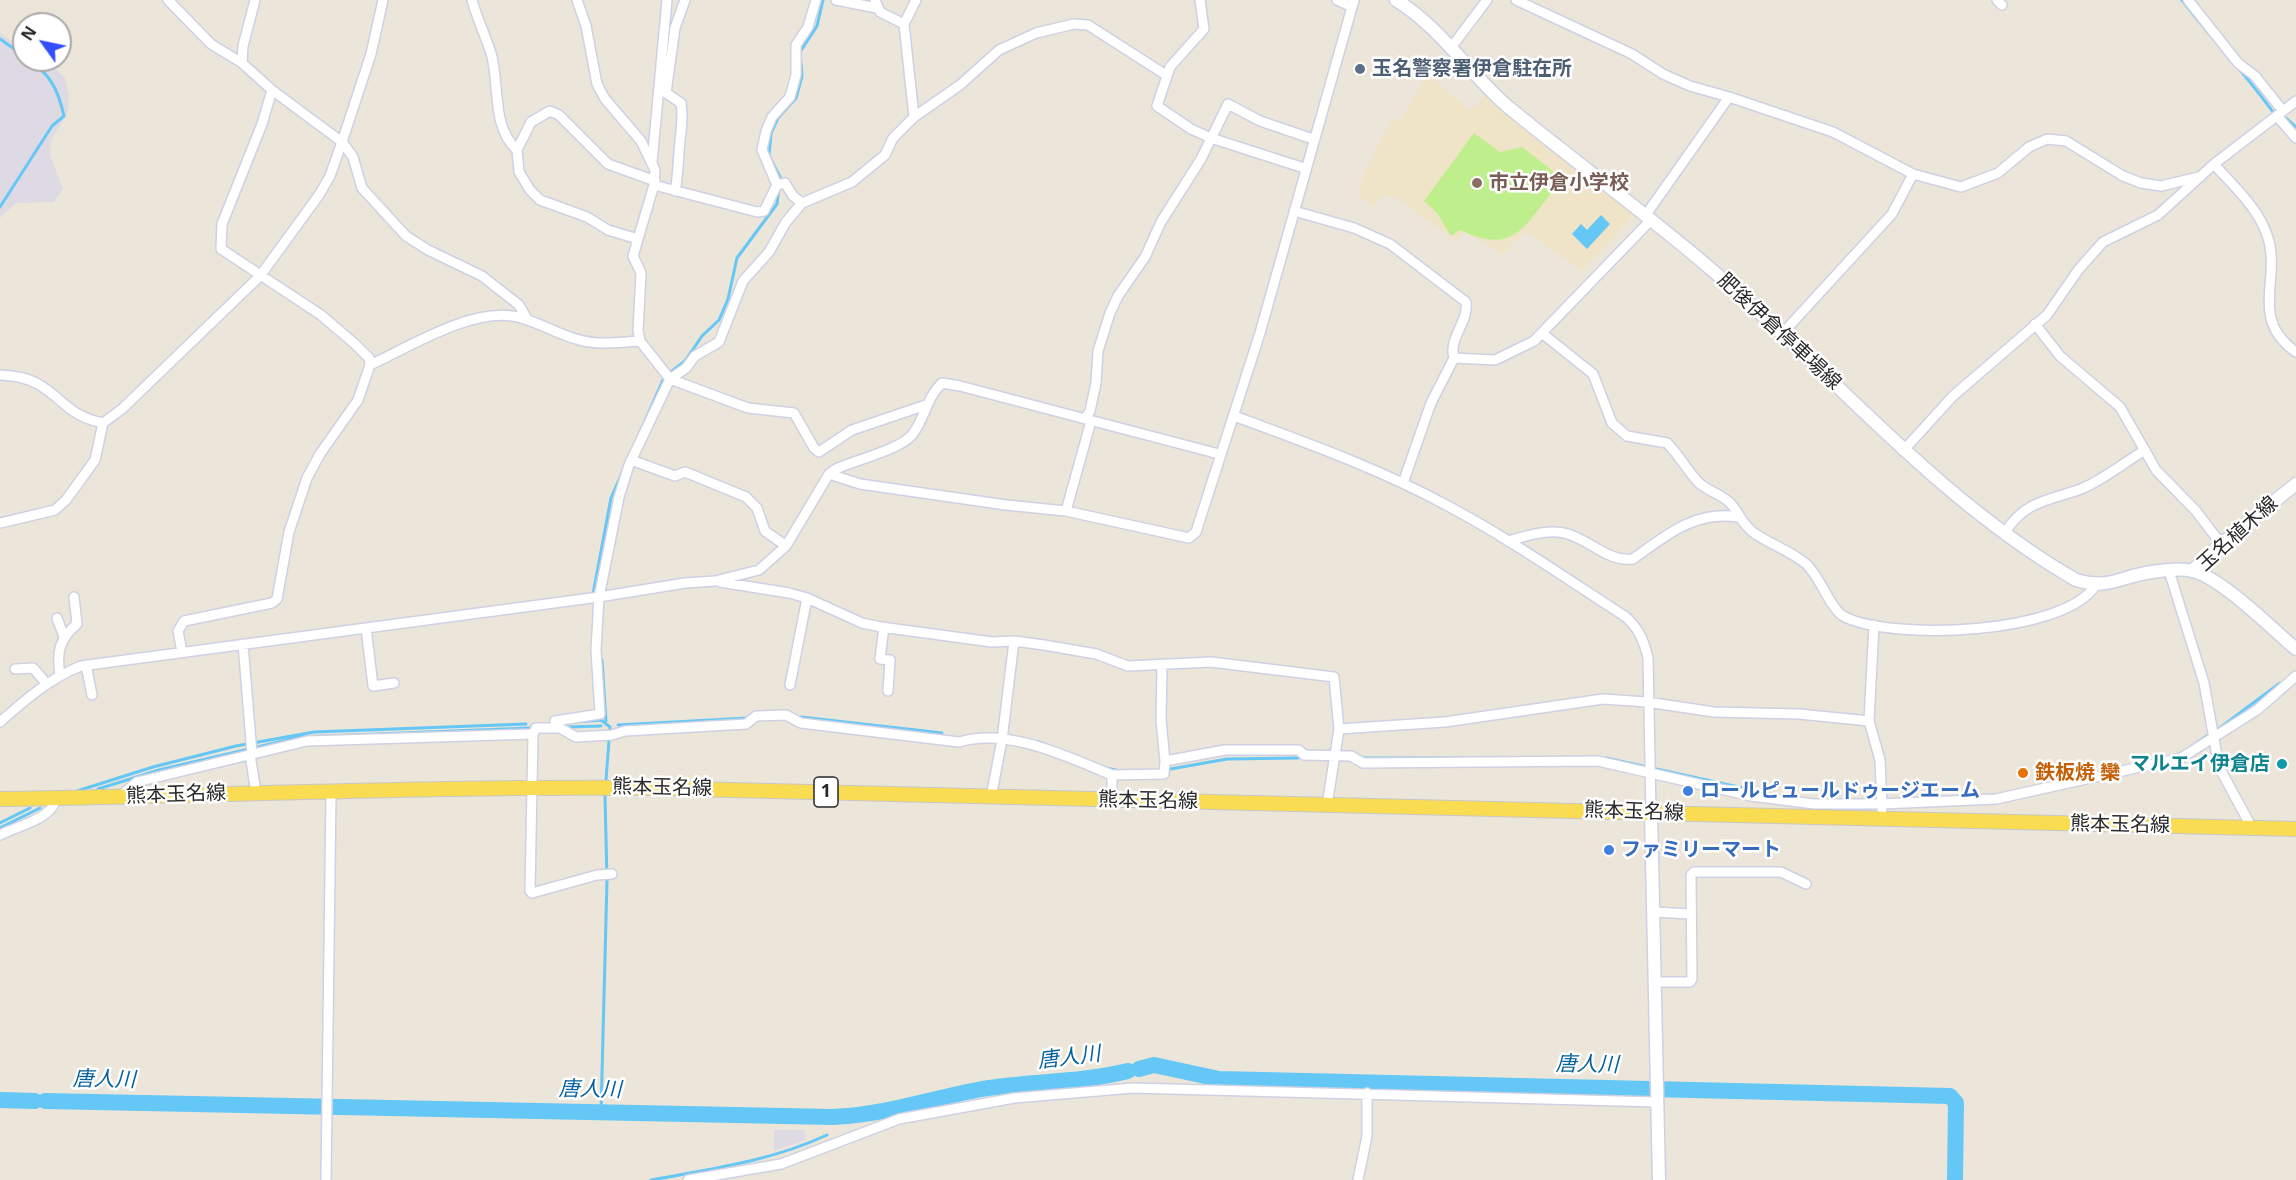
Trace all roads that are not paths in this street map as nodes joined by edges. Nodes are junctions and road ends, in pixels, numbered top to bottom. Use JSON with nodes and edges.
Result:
{"nodes":[{"id":1,"x":168,"y":0,"type":"edge"},
{"id":2,"x":255,"y":0,"type":"edge"},
{"id":3,"x":383,"y":0,"type":"edge"},
{"id":4,"x":472,"y":0,"type":"edge"},
{"id":5,"x":576,"y":0,"type":"edge"},
{"id":6,"x":667,"y":0,"type":"edge"},
{"id":7,"x":685,"y":0,"type":"edge"},
{"id":8,"x":816,"y":0,"type":"edge"},
{"id":9,"x":836,"y":0,"type":"edge"},
{"id":10,"x":916,"y":0,"type":"edge"},
{"id":11,"x":1200,"y":0,"type":"edge"},
{"id":12,"x":1336,"y":0,"type":"edge"},
{"id":13,"x":1396,"y":0,"type":"edge"},
{"id":14,"x":1487,"y":0,"type":"edge"},
{"id":15,"x":1516,"y":0,"type":"edge"},
{"id":16,"x":2188,"y":0,"type":"edge"},
{"id":17,"x":1353,"y":3,"type":"edge"},
{"id":18,"x":876,"y":4,"type":"edge"},
{"id":19,"x":904,"y":24,"type":"junction"},
{"id":20,"x":1450,"y":49,"type":"junction"},
{"id":21,"x":242,"y":63,"type":"junction"},
{"id":22,"x":1166,"y":75,"type":"junction"},
{"id":23,"x":272,"y":90,"type":"junction"},
{"id":24,"x":1729,"y":97,"type":"junction"},
{"id":25,"x":2296,"y":101,"type":"edge"},
{"id":26,"x":2280,"y":114,"type":"junction"},
{"id":27,"x":914,"y":117,"type":"junction"},
{"id":28,"x":1211,"y":138,"type":"junction"},
{"id":29,"x":2296,"y":138,"type":"edge"},
{"id":30,"x":1313,"y":140,"type":"junction"},
{"id":31,"x":342,"y":142,"type":"junction"},
{"id":32,"x":517,"y":150,"type":"junction"},
{"id":33,"x":652,"y":162,"type":"junction"},
{"id":34,"x":2214,"y":164,"type":"junction"},
{"id":35,"x":1304,"y":168,"type":"junction"},
{"id":36,"x":1913,"y":174,"type":"junction"},
{"id":37,"x":2199,"y":177,"type":"junction"},
{"id":38,"x":654,"y":183,"type":"junction"},
{"id":39,"x":780,"y":184,"type":"junction"},
{"id":40,"x":675,"y":191,"type":"junction"},
{"id":41,"x":802,"y":203,"type":"junction"},
{"id":42,"x":1294,"y":211,"type":"junction"},
{"id":43,"x":1647,"y":218,"type":"junction"},
{"id":44,"x":638,"y":239,"type":"junction"},
{"id":45,"x":260,"y":276,"type":"junction"},
{"id":46,"x":527,"y":319,"type":"junction"},
{"id":47,"x":2035,"y":324,"type":"junction"},
{"id":48,"x":1543,"y":334,"type":"junction"},
{"id":49,"x":1782,"y":335,"type":"junction"},
{"id":50,"x":640,"y":341,"type":"junction"},
{"id":51,"x":2296,"y":352,"type":"edge"},
{"id":52,"x":1454,"y":358,"type":"junction"},
{"id":53,"x":370,"y":365,"type":"junction"},
{"id":54,"x":0,"y":375,"type":"edge"},
{"id":55,"x":670,"y":379,"type":"junction"},
{"id":56,"x":927,"y":405,"type":"junction"},
{"id":57,"x":1234,"y":416,"type":"junction"},
{"id":58,"x":1088,"y":420,"type":"junction"},
{"id":59,"x":103,"y":423,"type":"junction"},
{"id":60,"x":2145,"y":450,"type":"junction"},
{"id":61,"x":1903,"y":451,"type":"junction"},
{"id":62,"x":1219,"y":454,"type":"junction"},
{"id":63,"x":631,"y":460,"type":"junction"},
{"id":64,"x":829,"y":474,"type":"junction"},
{"id":65,"x":1403,"y":483,"type":"junction"},
{"id":66,"x":2296,"y":484,"type":"edge"},
{"id":67,"x":1066,"y":511,"type":"junction"},
{"id":68,"x":1738,"y":517,"type":"junction"},
{"id":69,"x":0,"y":523,"type":"edge"},
{"id":70,"x":2006,"y":531,"type":"junction"},
{"id":71,"x":1508,"y":541,"type":"junction"},
{"id":72,"x":2221,"y":544,"type":"junction"},
{"id":73,"x":786,"y":546,"type":"junction"},
{"id":74,"x":2169,"y":571,"type":"junction"},
{"id":75,"x":2192,"y":571,"type":"junction"},
{"id":76,"x":715,"y":581,"type":"junction"},
{"id":77,"x":2096,"y":586,"type":"junction"},
{"id":78,"x":74,"y":597,"type":"dead end"},
{"id":79,"x":599,"y":597,"type":"junction"},
{"id":80,"x":807,"y":598,"type":"junction"},
{"id":81,"x":57,"y":618,"type":"dead end"},
{"id":82,"x":1874,"y":625,"type":"junction"},
{"id":83,"x":885,"y":627,"type":"junction"},
{"id":84,"x":366,"y":628,"type":"junction"},
{"id":85,"x":64,"y":637,"type":"junction"},
{"id":86,"x":1014,"y":641,"type":"junction"},
{"id":87,"x":243,"y":644,"type":"junction"},
{"id":88,"x":2296,"y":649,"type":"edge"},
{"id":89,"x":182,"y":652,"type":"junction"},
{"id":90,"x":86,"y":665,"type":"junction"},
{"id":91,"x":1162,"y":666,"type":"junction"},
{"id":92,"x":15,"y":669,"type":"dead end"},
{"id":93,"x":60,"y":675,"type":"junction"},
{"id":94,"x":2296,"y":676,"type":"edge"},
{"id":95,"x":394,"y":683,"type":"dead end"},
{"id":96,"x":47,"y":684,"type":"junction"},
{"id":97,"x":790,"y":686,"type":"dead end"},
{"id":98,"x":888,"y":691,"type":"dead end"},
{"id":99,"x":92,"y":694,"type":"dead end"},
{"id":100,"x":1647,"y":702,"type":"junction"},
{"id":101,"x":1869,"y":721,"type":"junction"},
{"id":102,"x":0,"y":722,"type":"edge"},
{"id":103,"x":555,"y":728,"type":"junction"},
{"id":104,"x":1340,"y":729,"type":"junction"},
{"id":105,"x":533,"y":734,"type":"junction"},
{"id":106,"x":2214,"y":738,"type":"junction"},
{"id":107,"x":1002,"y":740,"type":"junction"},
{"id":108,"x":251,"y":750,"type":"junction"},
{"id":109,"x":1335,"y":756,"type":"junction"},
{"id":110,"x":1164,"y":766,"type":"junction"},
{"id":111,"x":1649,"y":766,"type":"junction"},
{"id":112,"x":1112,"y":775,"type":"junction"},
{"id":113,"x":532,"y":787,"type":"junction"},
{"id":114,"x":256,"y":793,"type":"junction"},
{"id":115,"x":331,"y":793,"type":"junction"},
{"id":116,"x":119,"y":797,"type":"junction"},
{"id":117,"x":991,"y":797,"type":"junction"},
{"id":118,"x":56,"y":798,"type":"junction"},
{"id":119,"x":0,"y":799,"type":"edge"},
{"id":120,"x":1113,"y":800,"type":"junction"},
{"id":121,"x":1881,"y":800,"type":"junction"},
{"id":122,"x":1327,"y":806,"type":"junction"},
{"id":123,"x":1651,"y":812,"type":"junction"},
{"id":124,"x":1883,"y":819,"type":"junction"},
{"id":125,"x":2252,"y":828,"type":"junction"},
{"id":126,"x":2296,"y":829,"type":"edge"},
{"id":127,"x":0,"y":835,"type":"edge"},
{"id":128,"x":608,"y":874,"type":"dead end"},
{"id":129,"x":1806,"y":884,"type":"dead end"},
{"id":130,"x":1653,"y":912,"type":"junction"},
{"id":131,"x":1690,"y":914,"type":"junction"},
{"id":132,"x":1654,"y":982,"type":"junction"},
{"id":133,"x":1367,"y":1093,"type":"junction"},
{"id":134,"x":1657,"y":1094,"type":"junction"},
{"id":135,"x":326,"y":1180,"type":"edge"},
{"id":136,"x":688,"y":1180,"type":"edge"},
{"id":137,"x":1358,"y":1180,"type":"edge"},
{"id":138,"x":1659,"y":1180,"type":"edge"}],
"edges":[{"from":1,"to":21,"type":"street"},
{"from":2,"to":21,"type":"street"},
{"from":3,"to":31,"type":"street"},
{"from":4,"to":32,"type":"street"},
{"from":5,"to":33,"type":"street"},
{"from":6,"to":33,"type":"street"},
{"from":7,"to":40,"type":"street"},
{"from":8,"to":39,"type":"street"},
{"from":9,"to":18,"type":"street"},
{"from":10,"to":19,"type":"street"},
{"from":11,"to":22,"type":"street"},
{"from":12,"to":17,"type":"street"},
{"from":13,"to":20,"type":"main road","name":"肥後伊倉停車場線"},
{"from":14,"to":20,"type":"street"},
{"from":15,"to":24,"type":"street"},
{"from":16,"to":26,"type":"street"},
{"from":17,"to":30,"type":"street"},
{"from":18,"to":19,"type":"street"},
{"from":19,"to":27,"type":"street"},
{"from":20,"to":43,"type":"main road","name":"肥後伊倉停車場線"},
{"from":21,"to":23,"type":"street"},
{"from":22,"to":27,"type":"street"},
{"from":22,"to":28,"type":"street"},
{"from":23,"to":31,"type":"street"},
{"from":23,"to":45,"type":"street"},
{"from":24,"to":36,"type":"street"},
{"from":24,"to":43,"type":"street"},
{"from":25,"to":26,"type":"street"},
{"from":26,"to":29,"type":"street"},
{"from":26,"to":34,"type":"street"},
{"from":27,"to":41,"type":"street"},
{"from":28,"to":30,"type":"street"},
{"from":28,"to":35,"type":"street"},
{"from":28,"to":58,"type":"street"},
{"from":30,"to":35,"type":"street"},
{"from":31,"to":45,"type":"street"},
{"from":31,"to":46,"type":"street"},
{"from":32,"to":38,"type":"street"},
{"from":32,"to":44,"type":"street"},
{"from":33,"to":38,"type":"street"},
{"from":34,"to":37,"type":"street"},
{"from":34,"to":51,"type":"street"},
{"from":35,"to":42,"type":"street"},
{"from":36,"to":37,"type":"street"},
{"from":36,"to":49,"type":"street"},
{"from":37,"to":47,"type":"street"},
{"from":38,"to":40,"type":"street"},
{"from":38,"to":44,"type":"street"},
{"from":39,"to":40,"type":"street"},
{"from":39,"to":41,"type":"street"},
{"from":41,"to":55,"type":"street"},
{"from":42,"to":52,"type":"street"},
{"from":42,"to":57,"type":"street"},
{"from":43,"to":48,"type":"street"},
{"from":43,"to":49,"type":"main road","name":"肥後伊倉停車場線"},
{"from":44,"to":50,"type":"street"},
{"from":45,"to":53,"type":"street"},
{"from":45,"to":59,"type":"street"},
{"from":46,"to":50,"type":"street"},
{"from":46,"to":53,"type":"street"},
{"from":47,"to":60,"type":"street"},
{"from":47,"to":61,"type":"street"},
{"from":48,"to":52,"type":"street"},
{"from":48,"to":68,"type":"street"},
{"from":49,"to":61,"type":"main road","name":"肥後伊倉停車場線"},
{"from":50,"to":55,"type":"street"},
{"from":52,"to":65,"type":"street"},
{"from":53,"to":89,"type":"street"},
{"from":54,"to":59,"type":"street"},
{"from":55,"to":56,"type":"street"},
{"from":55,"to":63,"type":"street"},
{"from":56,"to":58,"type":"street"},
{"from":56,"to":64,"type":"street"},
{"from":57,"to":62,"type":"street"},
{"from":57,"to":65,"type":"street"},
{"from":58,"to":62,"type":"street"},
{"from":58,"to":67,"type":"street"},
{"from":59,"to":69,"type":"street"},
{"from":60,"to":70,"type":"street"},
{"from":60,"to":72,"type":"street"},
{"from":61,"to":70,"type":"main road","name":"肥後伊倉停車場線"},
{"from":62,"to":67,"type":"street"},
{"from":63,"to":73,"type":"street"},
{"from":63,"to":79,"type":"street"},
{"from":64,"to":67,"type":"street"},
{"from":64,"to":73,"type":"street"},
{"from":65,"to":71,"type":"street"},
{"from":66,"to":72,"type":"main road","name":"玉名植木線"},
{"from":68,"to":71,"type":"street"},
{"from":68,"to":82,"type":"street"},
{"from":70,"to":77,"type":"main road","name":"肥後伊倉停車場線"},
{"from":71,"to":100,"type":"street"},
{"from":72,"to":75,"type":"main road","name":"玉名植木線"},
{"from":73,"to":76,"type":"street"},
{"from":74,"to":75,"type":"main road"},
{"from":74,"to":77,"type":"main road"},
{"from":74,"to":106,"type":"street"},
{"from":75,"to":88,"type":"main road","name":"玉名植木線"},
{"from":76,"to":79,"type":"street"},
{"from":76,"to":80,"type":"street"},
{"from":77,"to":82,"type":"street"},
{"from":78,"to":85,"type":"street"},
{"from":79,"to":84,"type":"street"},
{"from":79,"to":103,"type":"street"},
{"from":80,"to":83,"type":"street"},
{"from":80,"to":97,"type":"street"},
{"from":81,"to":85,"type":"street"},
{"from":82,"to":101,"type":"street"},
{"from":83,"to":86,"type":"street"},
{"from":83,"to":98,"type":"street"},
{"from":84,"to":87,"type":"street"},
{"from":84,"to":95,"type":"street"},
{"from":85,"to":93,"type":"street"},
{"from":86,"to":91,"type":"street"},
{"from":86,"to":107,"type":"street"},
{"from":87,"to":89,"type":"street"},
{"from":87,"to":108,"type":"street"},
{"from":89,"to":90,"type":"street"},
{"from":90,"to":93,"type":"street"},
{"from":90,"to":99,"type":"street"},
{"from":91,"to":104,"type":"street"},
{"from":91,"to":110,"type":"street"},
{"from":92,"to":96,"type":"street"},
{"from":93,"to":96,"type":"street"},
{"from":94,"to":106,"type":"street"},
{"from":96,"to":102,"type":"street"},
{"from":100,"to":101,"type":"street"},
{"from":100,"to":104,"type":"street"},
{"from":100,"to":111,"type":"street"},
{"from":101,"to":121,"type":"street"},
{"from":103,"to":105,"type":"street"},
{"from":103,"to":107,"type":"street"},
{"from":104,"to":109,"type":"street"},
{"from":105,"to":108,"type":"street"},
{"from":105,"to":113,"type":"street"},
{"from":106,"to":121,"type":"street"},
{"from":106,"to":125,"type":"street"},
{"from":107,"to":112,"type":"street"},
{"from":107,"to":117,"type":"street"},
{"from":108,"to":114,"type":"street"},
{"from":108,"to":116,"type":"street"},
{"from":109,"to":110,"type":"street"},
{"from":109,"to":111,"type":"street"},
{"from":109,"to":122,"type":"street"},
{"from":110,"to":112,"type":"street"},
{"from":111,"to":121,"type":"street"},
{"from":111,"to":123,"type":"street"},
{"from":112,"to":120,"type":"street"},
{"from":113,"to":115,"type":"main road","name":"熊本玉名線","number":"1"},
{"from":113,"to":117,"type":"main road","name":"熊本玉名線","number":"1"},
{"from":113,"to":128,"type":"street"},
{"from":114,"to":115,"type":"main road","name":"熊本玉名線","number":"1"},
{"from":114,"to":116,"type":"main road","name":"熊本玉名線","number":"1"},
{"from":115,"to":135,"type":"street"},
{"from":116,"to":118,"type":"main road","name":"熊本玉名線","number":"1"},
{"from":117,"to":120,"type":"main road","name":"熊本玉名線","number":"1"},
{"from":118,"to":119,"type":"main road","name":"熊本玉名線","number":"1"},
{"from":118,"to":127,"type":"street"},
{"from":120,"to":122,"type":"main road","name":"熊本玉名線","number":"1"},
{"from":121,"to":124,"type":"street"},
{"from":122,"to":123,"type":"main road","name":"熊本玉名線","number":"1"},
{"from":123,"to":124,"type":"main road","name":"熊本玉名線","number":"1"},
{"from":123,"to":130,"type":"main road"},
{"from":124,"to":125,"type":"main road","name":"熊本玉名線","number":"1"},
{"from":125,"to":126,"type":"main road","name":"熊本玉名線","number":"1"},
{"from":129,"to":131,"type":"street"},
{"from":130,"to":131,"type":"street"},
{"from":130,"to":132,"type":"main road"},
{"from":131,"to":132,"type":"street"},
{"from":132,"to":134,"type":"main road"},
{"from":133,"to":134,"type":"street"},
{"from":133,"to":136,"type":"street"},
{"from":133,"to":137,"type":"street"},
{"from":134,"to":138,"type":"main road"}]}
